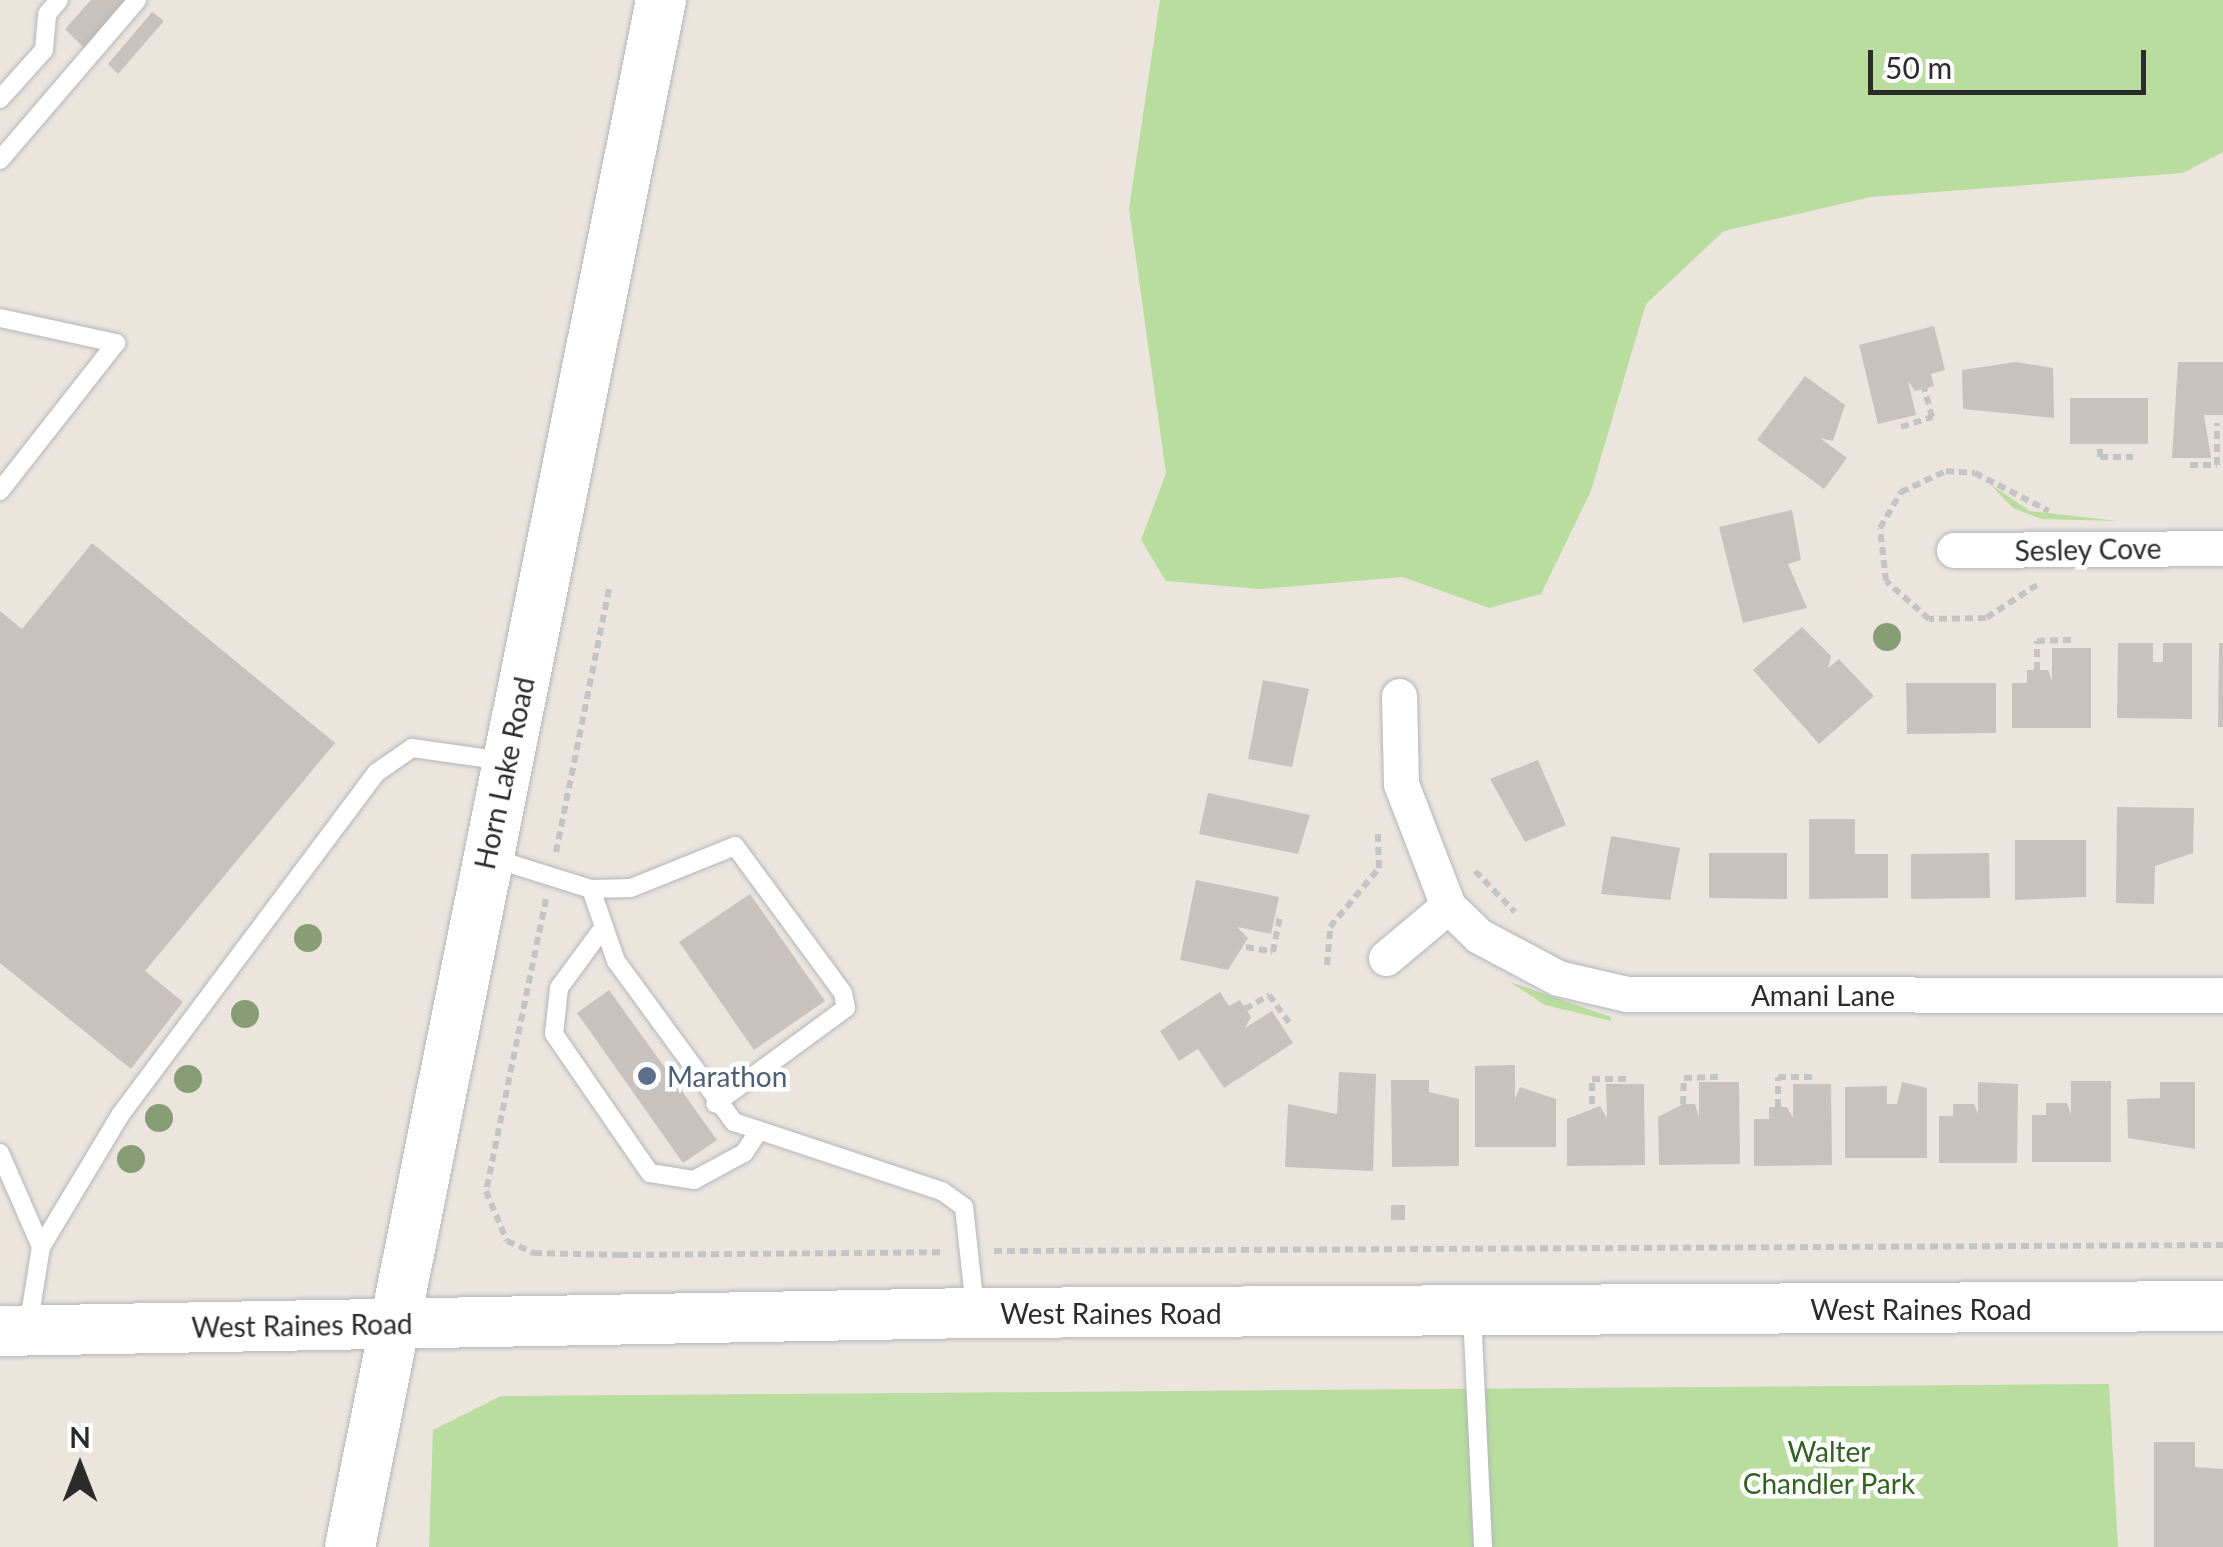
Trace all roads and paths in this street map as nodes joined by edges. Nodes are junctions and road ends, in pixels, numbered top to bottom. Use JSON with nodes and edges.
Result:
{"nodes":[{"id":1,"x":59,"y":0,"type":"edge"},
{"id":2,"x":137,"y":0,"type":"edge"},
{"id":3,"x":661,"y":0,"type":"edge"},
{"id":4,"x":0,"y":99,"type":"edge"},
{"id":5,"x":0,"y":160,"type":"edge"},
{"id":6,"x":0,"y":318,"type":"edge"},
{"id":7,"x":1924,"y":388,"type":"dead end"},
{"id":8,"x":2217,"y":423,"type":"dead end"},
{"id":9,"x":1901,"y":428,"type":"dead end"},
{"id":10,"x":2100,"y":450,"type":"dead end"},
{"id":11,"x":2133,"y":458,"type":"dead end"},
{"id":12,"x":2190,"y":465,"type":"dead end"},
{"id":13,"x":0,"y":491,"type":"edge"},
{"id":14,"x":2223,"y":548,"type":"edge"},
{"id":15,"x":1954,"y":550,"type":"dead end"},
{"id":16,"x":610,"y":585,"type":"dead end"},
{"id":17,"x":2072,"y":640,"type":"dead end"},
{"id":18,"x":2036,"y":670,"type":"dead end"},
{"id":19,"x":1399,"y":696,"type":"dead end"},
{"id":20,"x":506,"y":762,"type":"junction"},
{"id":21,"x":1376,"y":823,"type":"dead end"},
{"id":22,"x":487,"y":856,"type":"junction"},
{"id":23,"x":1469,"y":861,"type":"dead end"},
{"id":24,"x":551,"y":876,"type":"junction"},
{"id":25,"x":591,"y":888,"type":"junction"},
{"id":26,"x":1448,"y":906,"type":"junction"},
{"id":27,"x":1280,"y":917,"type":"dead end"},
{"id":28,"x":1531,"y":924,"type":"dead end"},
{"id":29,"x":603,"y":928,"type":"junction"},
{"id":30,"x":1246,"y":947,"type":"dead end"},
{"id":31,"x":1386,"y":958,"type":"dead end"},
{"id":32,"x":1327,"y":964,"type":"dead end"},
{"id":33,"x":2223,"y":994,"type":"edge"},
{"id":34,"x":1245,"y":1009,"type":"dead end"},
{"id":35,"x":1289,"y":1023,"type":"dead end"},
{"id":36,"x":1813,"y":1077,"type":"dead end"},
{"id":37,"x":1720,"y":1078,"type":"dead end"},
{"id":38,"x":1626,"y":1079,"type":"dead end"},
{"id":39,"x":715,"y":1104,"type":"junction"},
{"id":40,"x":1592,"y":1104,"type":"dead end"},
{"id":41,"x":1683,"y":1104,"type":"dead end"},
{"id":42,"x":1778,"y":1107,"type":"dead end"},
{"id":43,"x":758,"y":1131,"type":"junction"},
{"id":44,"x":0,"y":1153,"type":"edge"},
{"id":45,"x":2223,"y":1244,"type":"edge"},
{"id":46,"x":42,"y":1247,"type":"junction"},
{"id":47,"x":974,"y":1251,"type":"junction"},
{"id":48,"x":2223,"y":1306,"type":"edge"},
{"id":49,"x":1472,"y":1312,"type":"junction"},
{"id":50,"x":976,"y":1313,"type":"junction"},
{"id":51,"x":390,"y":1323,"type":"junction"},
{"id":52,"x":14,"y":1331,"type":"edge"},
{"id":53,"x":350,"y":1547,"type":"edge"},
{"id":54,"x":1483,"y":1547,"type":"edge"}],
"edges":[{"from":1,"to":4,"type":"lane"},
{"from":2,"to":5,"type":"lane"},
{"from":3,"to":20,"type":"main road","name":"Horn Lake Road"},
{"from":6,"to":13,"type":"lane"},
{"from":7,"to":9,"type":"path"},
{"from":8,"to":12,"type":"path"},
{"from":10,"to":11,"type":"path"},
{"from":14,"to":15,"type":"street","name":"Sesley Cove"},
{"from":16,"to":24,"type":"path"},
{"from":17,"to":18,"type":"path"},
{"from":19,"to":26,"type":"street"},
{"from":20,"to":22,"type":"main road","name":"Horn Lake Road"},
{"from":20,"to":46,"type":"lane"},
{"from":21,"to":32,"type":"path"},
{"from":22,"to":24,"type":"lane"},
{"from":22,"to":51,"type":"main road","name":"Horn Lake Road"},
{"from":23,"to":28,"type":"path"},
{"from":24,"to":25,"type":"lane"},
{"from":24,"to":47,"type":"path"},
{"from":25,"to":29,"type":"lane"},
{"from":25,"to":39,"type":"lane"},
{"from":26,"to":31,"type":"street"},
{"from":26,"to":33,"type":"street","name":"Amani Lane"},
{"from":27,"to":30,"type":"path"},
{"from":29,"to":39,"type":"lane"},
{"from":29,"to":43,"type":"lane"},
{"from":34,"to":35,"type":"path"},
{"from":36,"to":42,"type":"path"},
{"from":37,"to":41,"type":"path"},
{"from":38,"to":40,"type":"path"},
{"from":39,"to":43,"type":"lane"},
{"from":43,"to":47,"type":"lane"},
{"from":44,"to":46,"type":"lane"},
{"from":45,"to":47,"type":"path"},
{"from":46,"to":52,"type":"lane"},
{"from":47,"to":50,"type":"lane"},
{"from":48,"to":49,"type":"main road","name":"West Raines Road"},
{"from":49,"to":50,"type":"main road","name":"West Raines Road"},
{"from":49,"to":54,"type":"lane"},
{"from":50,"to":51,"type":"main road","name":"West Raines Road"},
{"from":51,"to":52,"type":"main road","name":"West Raines Road"},
{"from":51,"to":53,"type":"main road","name":"Horn Lake Road"}]}
